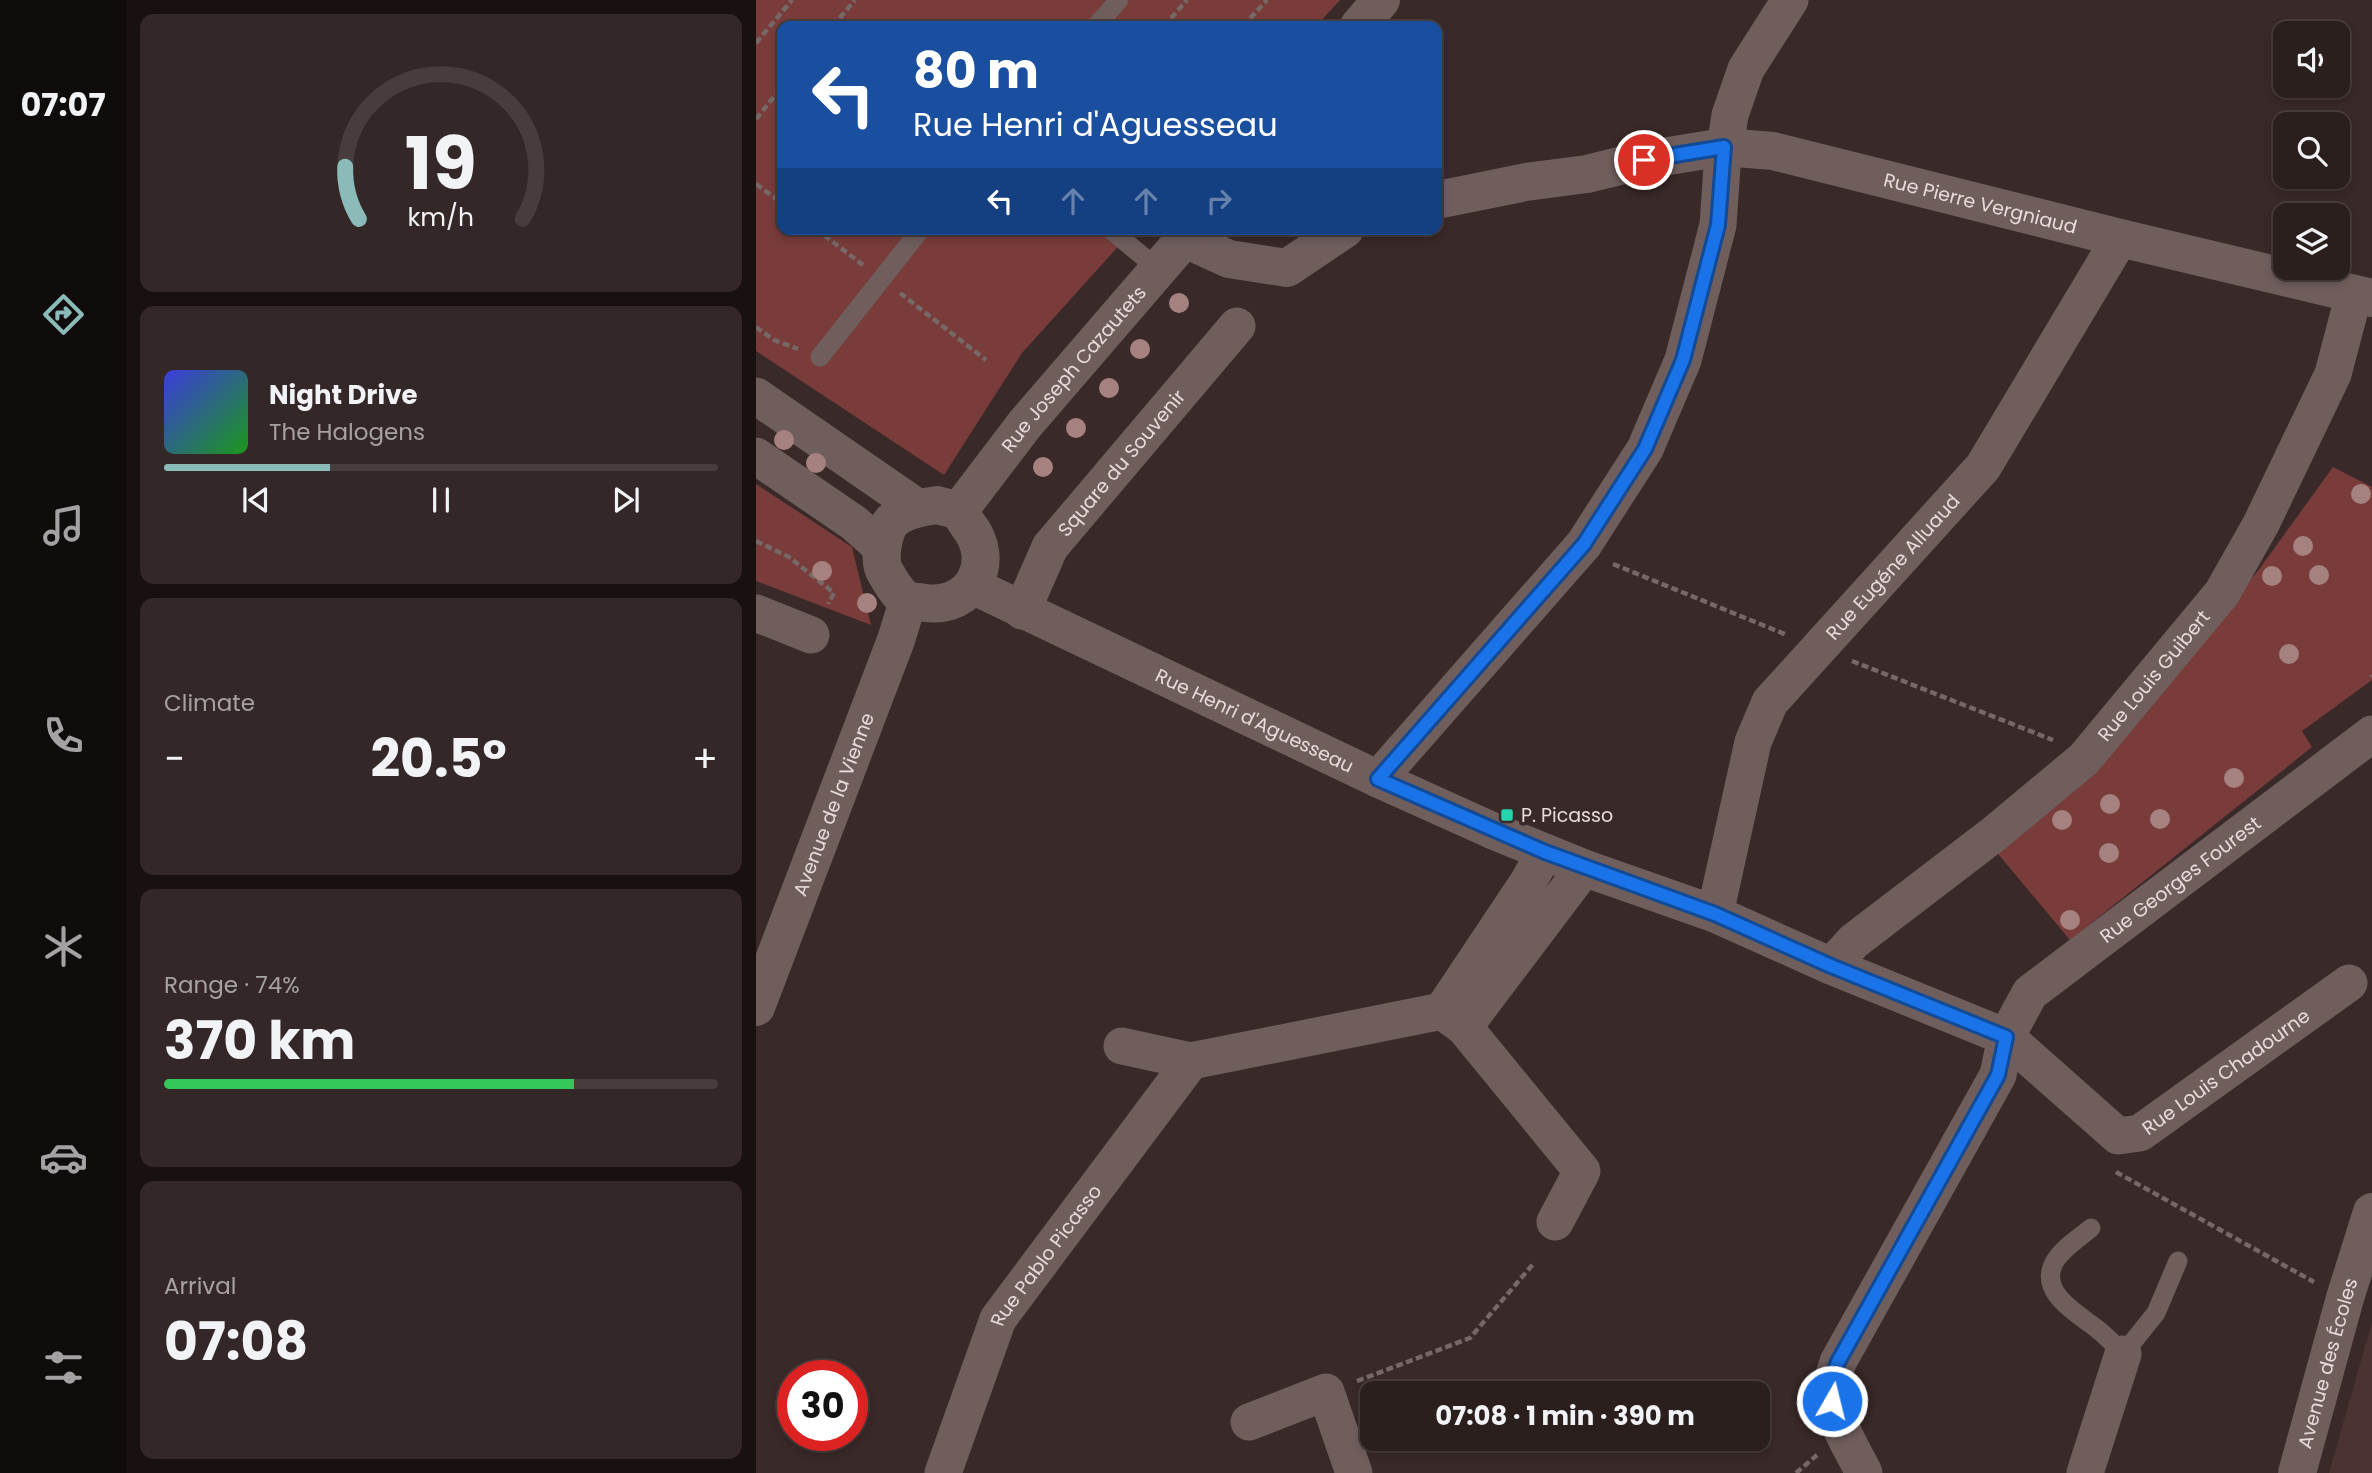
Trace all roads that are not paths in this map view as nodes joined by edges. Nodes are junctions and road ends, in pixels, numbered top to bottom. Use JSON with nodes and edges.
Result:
{"nodes":[{"id":1,"x":1119,"y":0,"type":"edge"},
{"id":2,"x":1381,"y":0,"type":"edge"},
{"id":3,"x":1790,"y":0,"type":"edge"},
{"id":4,"x":1100,"y":21,"type":"edge"},
{"id":5,"x":1363,"y":21,"type":"edge"},
{"id":6,"x":1724,"y":147,"type":"junction"},
{"id":7,"x":1442,"y":199,"type":"edge"},
{"id":8,"x":916,"y":235,"type":"edge"},
{"id":9,"x":1117,"y":235,"type":"edge"},
{"id":10,"x":1188,"y":235,"type":"edge"},
{"id":11,"x":1191,"y":235,"type":"edge"},
{"id":12,"x":1336,"y":235,"type":"edge"},
{"id":13,"x":2120,"y":238,"type":"junction"},
{"id":14,"x":1158,"y":269,"type":"junction"},
{"id":15,"x":2363,"y":297,"type":"edge"},
{"id":16,"x":1237,"y":326,"type":"dead end"},
{"id":17,"x":820,"y":356,"type":"road end"},
{"id":18,"x":756,"y":396,"type":"edge"},
{"id":19,"x":756,"y":456,"type":"edge"},
{"id":20,"x":916,"y":507,"type":"junction"},
{"id":21,"x":958,"y":512,"type":"junction"},
{"id":22,"x":882,"y":548,"type":"junction"},
{"id":23,"x":973,"y":586,"type":"junction"},
{"id":24,"x":908,"y":601,"type":"junction"},
{"id":25,"x":1022,"y":611,"type":"junction"},
{"id":26,"x":756,"y":613,"type":"edge"},
{"id":27,"x":811,"y":635,"type":"road end"},
{"id":28,"x":2372,"y":734,"type":"edge"},
{"id":29,"x":1378,"y":779,"type":"junction"},
{"id":30,"x":1545,"y":852,"type":"junction"},
{"id":31,"x":1584,"y":867,"type":"junction"},
{"id":32,"x":1715,"y":914,"type":"junction"},
{"id":33,"x":1831,"y":966,"type":"junction"},
{"id":34,"x":2349,"y":983,"type":"dead end"},
{"id":35,"x":756,"y":1007,"type":"edge"},
{"id":36,"x":1453,"y":1019,"type":"junction"},
{"id":37,"x":2006,"y":1037,"type":"junction"},
{"id":38,"x":1122,"y":1046,"type":"dead end"},
{"id":39,"x":1191,"y":1061,"type":"junction"},
{"id":40,"x":2372,"y":1212,"type":"edge"},
{"id":41,"x":1555,"y":1222,"type":"dead end"},
{"id":42,"x":2091,"y":1228,"type":"dead end"},
{"id":43,"x":2178,"y":1261,"type":"dead end"},
{"id":44,"x":2123,"y":1354,"type":"junction"},
{"id":45,"x":1249,"y":1422,"type":"dead end"},
{"id":46,"x":943,"y":1473,"type":"edge"},
{"id":47,"x":1354,"y":1473,"type":"edge"},
{"id":48,"x":1864,"y":1473,"type":"edge"},
{"id":49,"x":2085,"y":1473,"type":"edge"},
{"id":50,"x":2297,"y":1473,"type":"edge"}],
"edges":[{"from":1,"to":4,"type":"lane"},
{"from":2,"to":5,"type":"street"},
{"from":3,"to":6,"type":"street"},
{"from":6,"to":7,"type":"street","name":"Rue Pierre Vergniaud"},
{"from":6,"to":13,"type":"street","name":"Rue Pierre Vergniaud"},
{"from":6,"to":29,"type":"street"},
{"from":8,"to":17,"type":"lane"},
{"from":9,"to":14,"type":"lane"},
{"from":10,"to":14,"type":"street","name":"Rue Joseph Cazautets"},
{"from":11,"to":12,"type":"street"},
{"from":13,"to":15,"type":"street","name":"Rue Pierre Vergniaud"},
{"from":13,"to":32,"type":"street","name":"Rue Eugéne Alluaud"},
{"from":14,"to":21,"type":"street","name":"Rue Joseph Cazautets"},
{"from":15,"to":33,"type":"street","name":"Rue Louis Guibert"},
{"from":16,"to":25,"type":"street","name":"Square du Souvenir"},
{"from":18,"to":20,"type":"street"},
{"from":19,"to":22,"type":"street"},
{"from":20,"to":21,"type":"street"},
{"from":20,"to":22,"type":"street"},
{"from":21,"to":23,"type":"street"},
{"from":22,"to":24,"type":"street"},
{"from":23,"to":24,"type":"street"},
{"from":23,"to":25,"type":"street","name":"Rue Henri d'Aguesseau"},
{"from":24,"to":35,"type":"street","name":"Avenue de la Vienne"},
{"from":25,"to":29,"type":"street","name":"Rue Henri d'Aguesseau"},
{"from":26,"to":27,"type":"street"},
{"from":28,"to":37,"type":"street","name":"Rue Georges Fourest"},
{"from":29,"to":30,"type":"street","name":"Rue Henri d'Aguesseau"},
{"from":30,"to":31,"type":"street","name":"Rue Henri d'Aguesseau"},
{"from":30,"to":36,"type":"street"},
{"from":31,"to":32,"type":"street","name":"Rue Henri d'Aguesseau"},
{"from":31,"to":36,"type":"street"},
{"from":32,"to":33,"type":"street","name":"Rue Henri d'Aguesseau"},
{"from":33,"to":37,"type":"street","name":"Rue Henri d'Aguesseau"},
{"from":34,"to":37,"type":"street","name":"Rue Louis Chadourne"},
{"from":36,"to":39,"type":"street"},
{"from":36,"to":41,"type":"street"},
{"from":37,"to":48,"type":"street","name":"Rue Georges Fourest"},
{"from":38,"to":39,"type":"street"},
{"from":39,"to":46,"type":"street","name":"Rue Pablo Picasso"},
{"from":40,"to":50,"type":"street","name":"Avenue des Écoles"},
{"from":42,"to":44,"type":"lane"},
{"from":43,"to":44,"type":"lane"},
{"from":44,"to":49,"type":"street"},
{"from":45,"to":47,"type":"street"}]}
